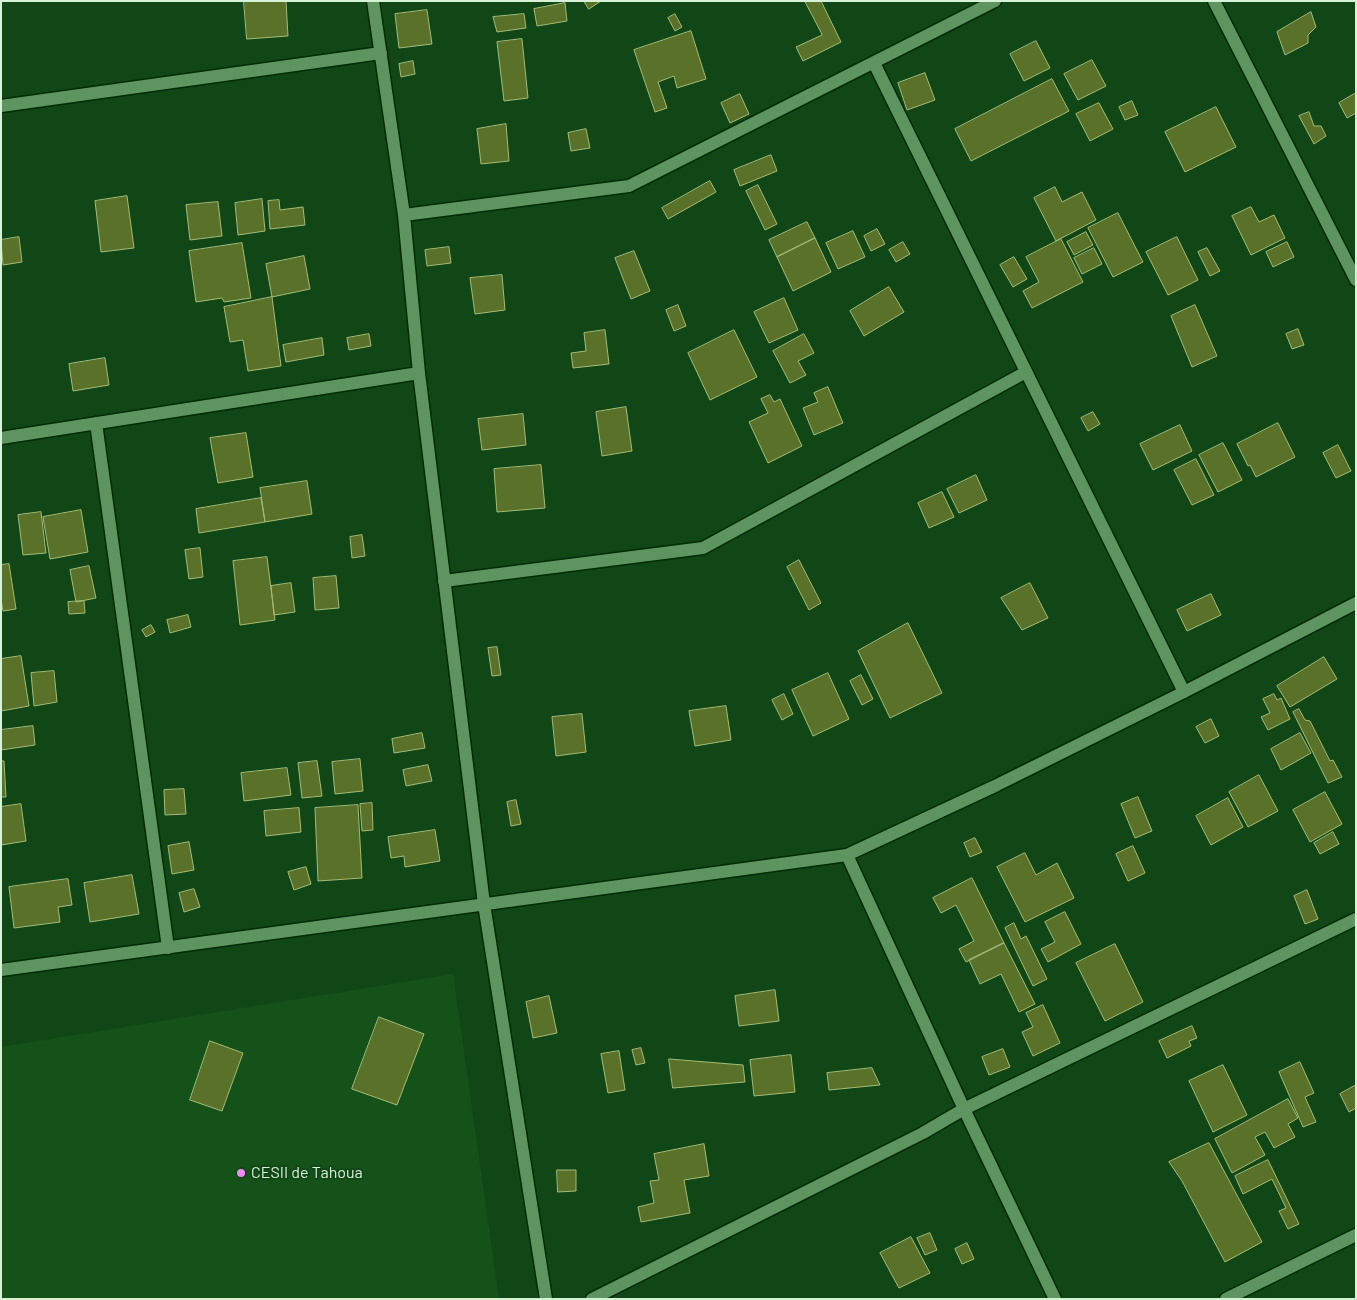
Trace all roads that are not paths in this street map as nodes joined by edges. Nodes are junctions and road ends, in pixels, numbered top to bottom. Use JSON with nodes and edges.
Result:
{"nodes":[{"id":1,"x":373,"y":1,"type":"edge"},
{"id":2,"x":995,"y":1,"type":"edge"},
{"id":3,"x":1214,"y":1,"type":"edge"},
{"id":4,"x":381,"y":54,"type":"junction"},
{"id":5,"x":874,"y":62,"type":"junction"},
{"id":6,"x":1,"y":106,"type":"edge"},
{"id":7,"x":404,"y":214,"type":"junction"},
{"id":8,"x":1356,"y":280,"type":"edge"},
{"id":9,"x":1026,"y":372,"type":"junction"},
{"id":10,"x":419,"y":373,"type":"junction"},
{"id":11,"x":96,"y":423,"type":"junction"},
{"id":12,"x":1,"y":438,"type":"edge"},
{"id":13,"x":444,"y":581,"type":"junction"},
{"id":14,"x":1356,"y":603,"type":"edge"},
{"id":15,"x":1184,"y":692,"type":"junction"},
{"id":16,"x":847,"y":855,"type":"junction"},
{"id":17,"x":484,"y":904,"type":"junction"},
{"id":18,"x":1356,"y":919,"type":"edge"},
{"id":19,"x":168,"y":948,"type":"junction"},
{"id":20,"x":1,"y":970,"type":"edge"},
{"id":21,"x":964,"y":1109,"type":"junction"},
{"id":22,"x":1356,"y":1235,"type":"edge"},
{"id":23,"x":546,"y":1299,"type":"edge"},
{"id":24,"x":592,"y":1299,"type":"edge"},
{"id":25,"x":1056,"y":1299,"type":"edge"},
{"id":26,"x":1226,"y":1299,"type":"edge"}],
"edges":[{"from":1,"to":4,"type":"street"},
{"from":2,"to":5,"type":"street"},
{"from":3,"to":8,"type":"street"},
{"from":4,"to":6,"type":"street"},
{"from":4,"to":7,"type":"street"},
{"from":5,"to":7,"type":"street"},
{"from":5,"to":9,"type":"street"},
{"from":7,"to":10,"type":"street"},
{"from":9,"to":13,"type":"street"},
{"from":9,"to":15,"type":"street"},
{"from":10,"to":11,"type":"street"},
{"from":10,"to":13,"type":"street"},
{"from":11,"to":12,"type":"street"},
{"from":11,"to":19,"type":"street"},
{"from":13,"to":17,"type":"street"},
{"from":14,"to":15,"type":"street"},
{"from":15,"to":16,"type":"street"},
{"from":16,"to":17,"type":"street"},
{"from":16,"to":21,"type":"street"},
{"from":17,"to":19,"type":"street"},
{"from":17,"to":23,"type":"street"},
{"from":18,"to":21,"type":"street"},
{"from":19,"to":20,"type":"street"},
{"from":21,"to":24,"type":"street"},
{"from":21,"to":25,"type":"street"},
{"from":22,"to":26,"type":"street"}]}
